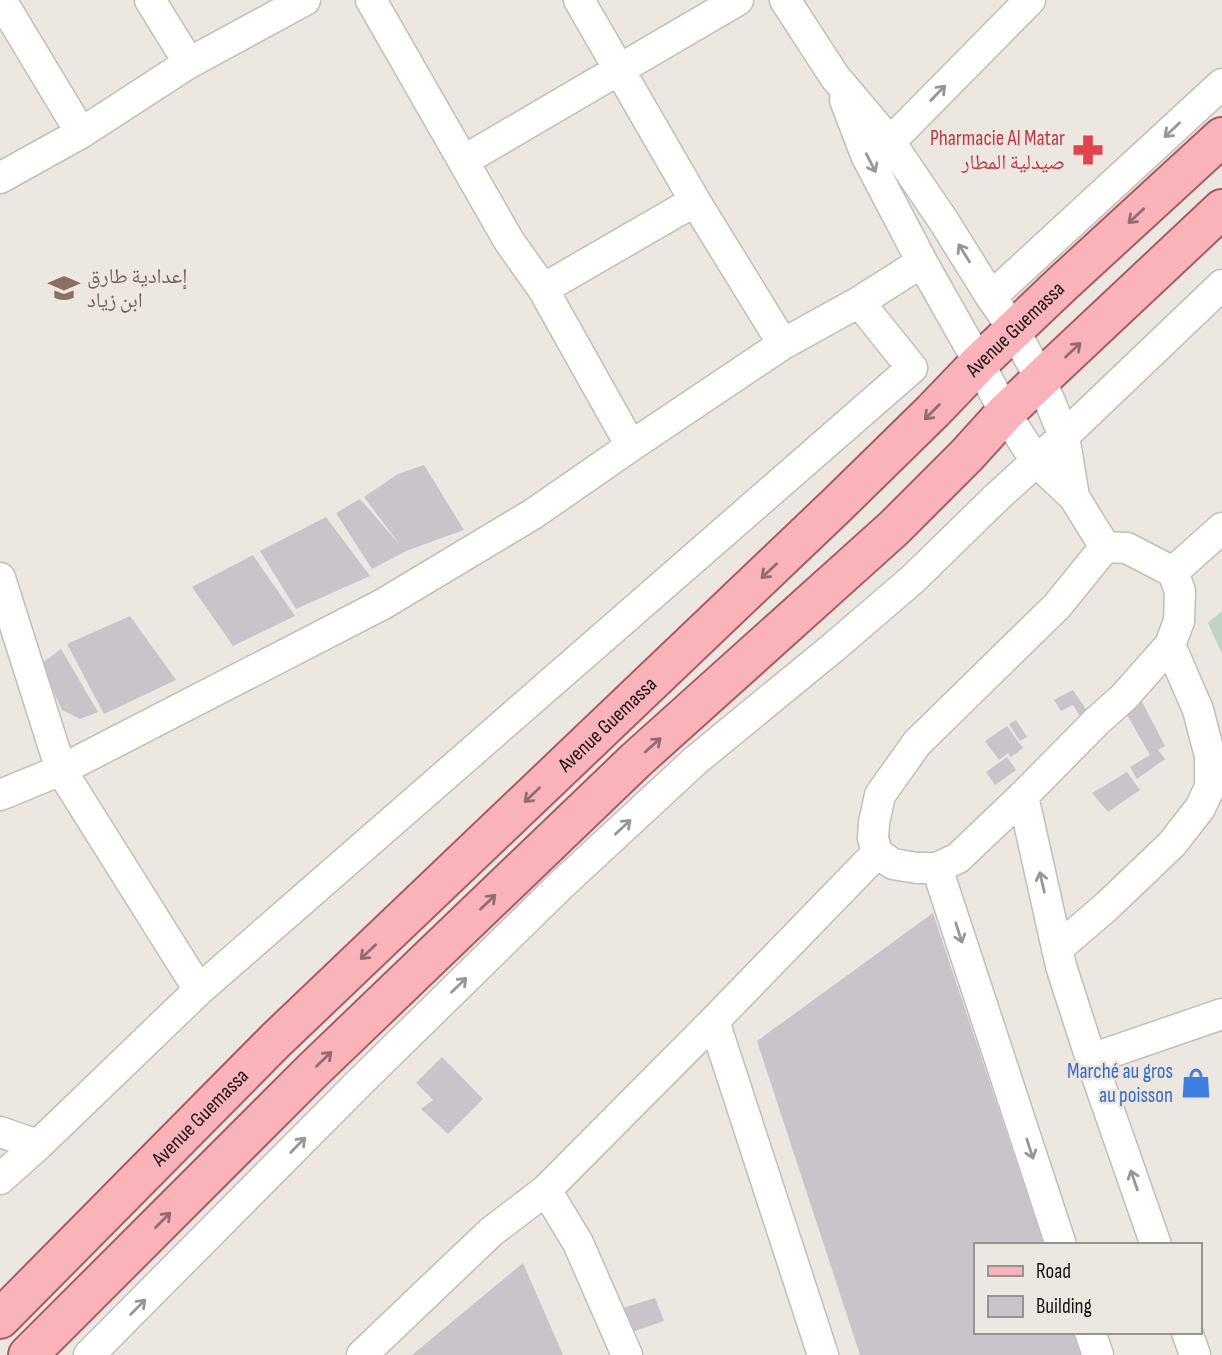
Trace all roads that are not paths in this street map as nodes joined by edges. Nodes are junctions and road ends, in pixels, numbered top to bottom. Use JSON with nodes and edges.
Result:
{"nodes":[{"id":1,"x":1,"y":0,"type":"edge"},
{"id":2,"x":150,"y":0,"type":"edge"},
{"id":3,"x":371,"y":0,"type":"edge"},
{"id":4,"x":579,"y":0,"type":"edge"},
{"id":5,"x":738,"y":0,"type":"edge"},
{"id":6,"x":785,"y":0,"type":"edge"},
{"id":7,"x":302,"y":1,"type":"edge"},
{"id":8,"x":1025,"y":2,"type":"edge"},
{"id":9,"x":189,"y":64,"type":"junction"},
{"id":10,"x":620,"y":71,"type":"junction"},
{"id":11,"x":835,"y":77,"type":"junction"},
{"id":12,"x":1222,"y":84,"type":"edge"},
{"id":13,"x":81,"y":133,"type":"junction"},
{"id":14,"x":1222,"y":137,"type":"edge"},
{"id":15,"x":890,"y":142,"type":"junction"},
{"id":16,"x":463,"y":161,"type":"junction"},
{"id":17,"x":0,"y":178,"type":"edge"},
{"id":18,"x":695,"y":201,"type":"junction"},
{"id":19,"x":1222,"y":209,"type":"edge"},
{"id":20,"x":922,"y":262,"type":"junction"},
{"id":21,"x":1222,"y":285,"type":"edge"},
{"id":22,"x":542,"y":289,"type":"junction"},
{"id":23,"x":990,"y":297,"type":"junction"},
{"id":24,"x":859,"y":302,"type":"junction"},
{"id":25,"x":1014,"y":330,"type":"junction"},
{"id":26,"x":783,"y":344,"type":"junction"},
{"id":27,"x":979,"y":363,"type":"junction"},
{"id":28,"x":1041,"y":380,"type":"junction"},
{"id":29,"x":1005,"y":413,"type":"junction"},
{"id":30,"x":1064,"y":436,"type":"junction"},
{"id":31,"x":631,"y":446,"type":"junction"},
{"id":32,"x":1036,"y":461,"type":"junction"},
{"id":33,"x":1074,"y":497,"type":"junction"},
{"id":34,"x":1222,"y":528,"type":"edge"},
{"id":35,"x":1105,"y":547,"type":"junction"},
{"id":36,"x":1173,"y":572,"type":"junction"},
{"id":37,"x":0,"y":578,"type":"edge"},
{"id":38,"x":1170,"y":645,"type":"junction"},
{"id":39,"x":61,"y":770,"type":"junction"},
{"id":40,"x":0,"y":795,"type":"edge"},
{"id":41,"x":1023,"y":796,"type":"junction"},
{"id":42,"x":877,"y":853,"type":"junction"},
{"id":43,"x":937,"y":868,"type":"junction"},
{"id":44,"x":1057,"y":949,"type":"junction"},
{"id":45,"x":199,"y":990,"type":"junction"},
{"id":46,"x":1221,"y":1018,"type":"edge"},
{"id":47,"x":714,"y":1021,"type":"junction"},
{"id":48,"x":1091,"y":1059,"type":"junction"},
{"id":49,"x":0,"y":1132,"type":"edge"},
{"id":50,"x":38,"y":1145,"type":"junction"},
{"id":51,"x":0,"y":1180,"type":"edge"},
{"id":52,"x":546,"y":1190,"type":"junction"},
{"id":53,"x":1061,"y":1243,"type":"edge"},
{"id":54,"x":1155,"y":1243,"type":"edge"},
{"id":55,"x":0,"y":1319,"type":"edge"},
{"id":56,"x":1091,"y":1334,"type":"edge"},
{"id":57,"x":1188,"y":1334,"type":"edge"},
{"id":58,"x":28,"y":1355,"type":"edge"},
{"id":59,"x":89,"y":1355,"type":"edge"},
{"id":60,"x":362,"y":1355,"type":"edge"},
{"id":61,"x":627,"y":1355,"type":"edge"},
{"id":62,"x":823,"y":1355,"type":"edge"},
{"id":63,"x":1098,"y":1355,"type":"edge"},
{"id":64,"x":1195,"y":1355,"type":"edge"}],
"edges":[{"from":1,"to":13,"type":"street"},
{"from":2,"to":9,"type":"street"},
{"from":3,"to":16,"type":"street"},
{"from":4,"to":10,"type":"street"},
{"from":5,"to":10,"type":"street"},
{"from":6,"to":11,"type":"street"},
{"from":7,"to":9,"type":"street"},
{"from":15,"to":8,"type":"street","one_way":true},
{"from":9,"to":13,"type":"street"},
{"from":10,"to":16,"type":"street"},
{"from":10,"to":18,"type":"street"},
{"from":11,"to":15,"type":"street"},
{"from":11,"to":20,"type":"street","one_way":true},
{"from":12,"to":23,"type":"street","one_way":true},
{"from":13,"to":17,"type":"street"},
{"from":14,"to":25,"type":"main road","name":"Avenue Guemassa","one_way":true},
{"from":23,"to":15,"type":"street","one_way":true},
{"from":16,"to":22,"type":"street"},
{"from":18,"to":22,"type":"street"},
{"from":18,"to":26,"type":"street"},
{"from":28,"to":19,"type":"main road","one_way":true},
{"from":20,"to":24,"type":"street"},
{"from":20,"to":27,"type":"street"},
{"from":21,"to":30,"type":"street"},
{"from":22,"to":31,"type":"street"},
{"from":23,"to":25,"type":"street"},
{"from":24,"to":26,"type":"street"},
{"from":24,"to":45,"type":"street"},
{"from":25,"to":27,"type":"main road","name":"Avenue Guemassa"},
{"from":25,"to":28,"type":"street"},
{"from":26,"to":31,"type":"street"},
{"from":27,"to":29,"type":"street"},
{"from":27,"to":55,"type":"main road","name":"Avenue Guemassa","one_way":true},
{"from":28,"to":29,"type":"main road"},
{"from":28,"to":30,"type":"street"},
{"from":29,"to":32,"type":"street"},
{"from":58,"to":29,"type":"main road","one_way":true},
{"from":30,"to":32,"type":"street"},
{"from":30,"to":33,"type":"street"},
{"from":31,"to":39,"type":"street"},
{"from":32,"to":33,"type":"street"},
{"from":59,"to":32,"type":"street","one_way":true},
{"from":33,"to":35,"type":"street"},
{"from":34,"to":36,"type":"street"},
{"from":35,"to":36,"type":"street"},
{"from":35,"to":42,"type":"street"},
{"from":36,"to":38,"type":"street"},
{"from":37,"to":39,"type":"street"},
{"from":38,"to":41,"type":"street"},
{"from":38,"to":44,"type":"street"},
{"from":39,"to":40,"type":"street"},
{"from":39,"to":45,"type":"street"},
{"from":41,"to":43,"type":"street"},
{"from":44,"to":41,"type":"street","one_way":true},
{"from":42,"to":43,"type":"street"},
{"from":42,"to":47,"type":"street"},
{"from":43,"to":53,"type":"street","one_way":true},
{"from":44,"to":48,"type":"street"},
{"from":45,"to":50,"type":"street"},
{"from":46,"to":48,"type":"street"},
{"from":47,"to":52,"type":"street"},
{"from":47,"to":62,"type":"street"},
{"from":54,"to":48,"type":"street","one_way":true},
{"from":49,"to":50,"type":"street"},
{"from":50,"to":51,"type":"street"},
{"from":52,"to":60,"type":"street"},
{"from":52,"to":61,"type":"street"},
{"from":56,"to":63,"type":"street"},
{"from":57,"to":64,"type":"street"}]}
